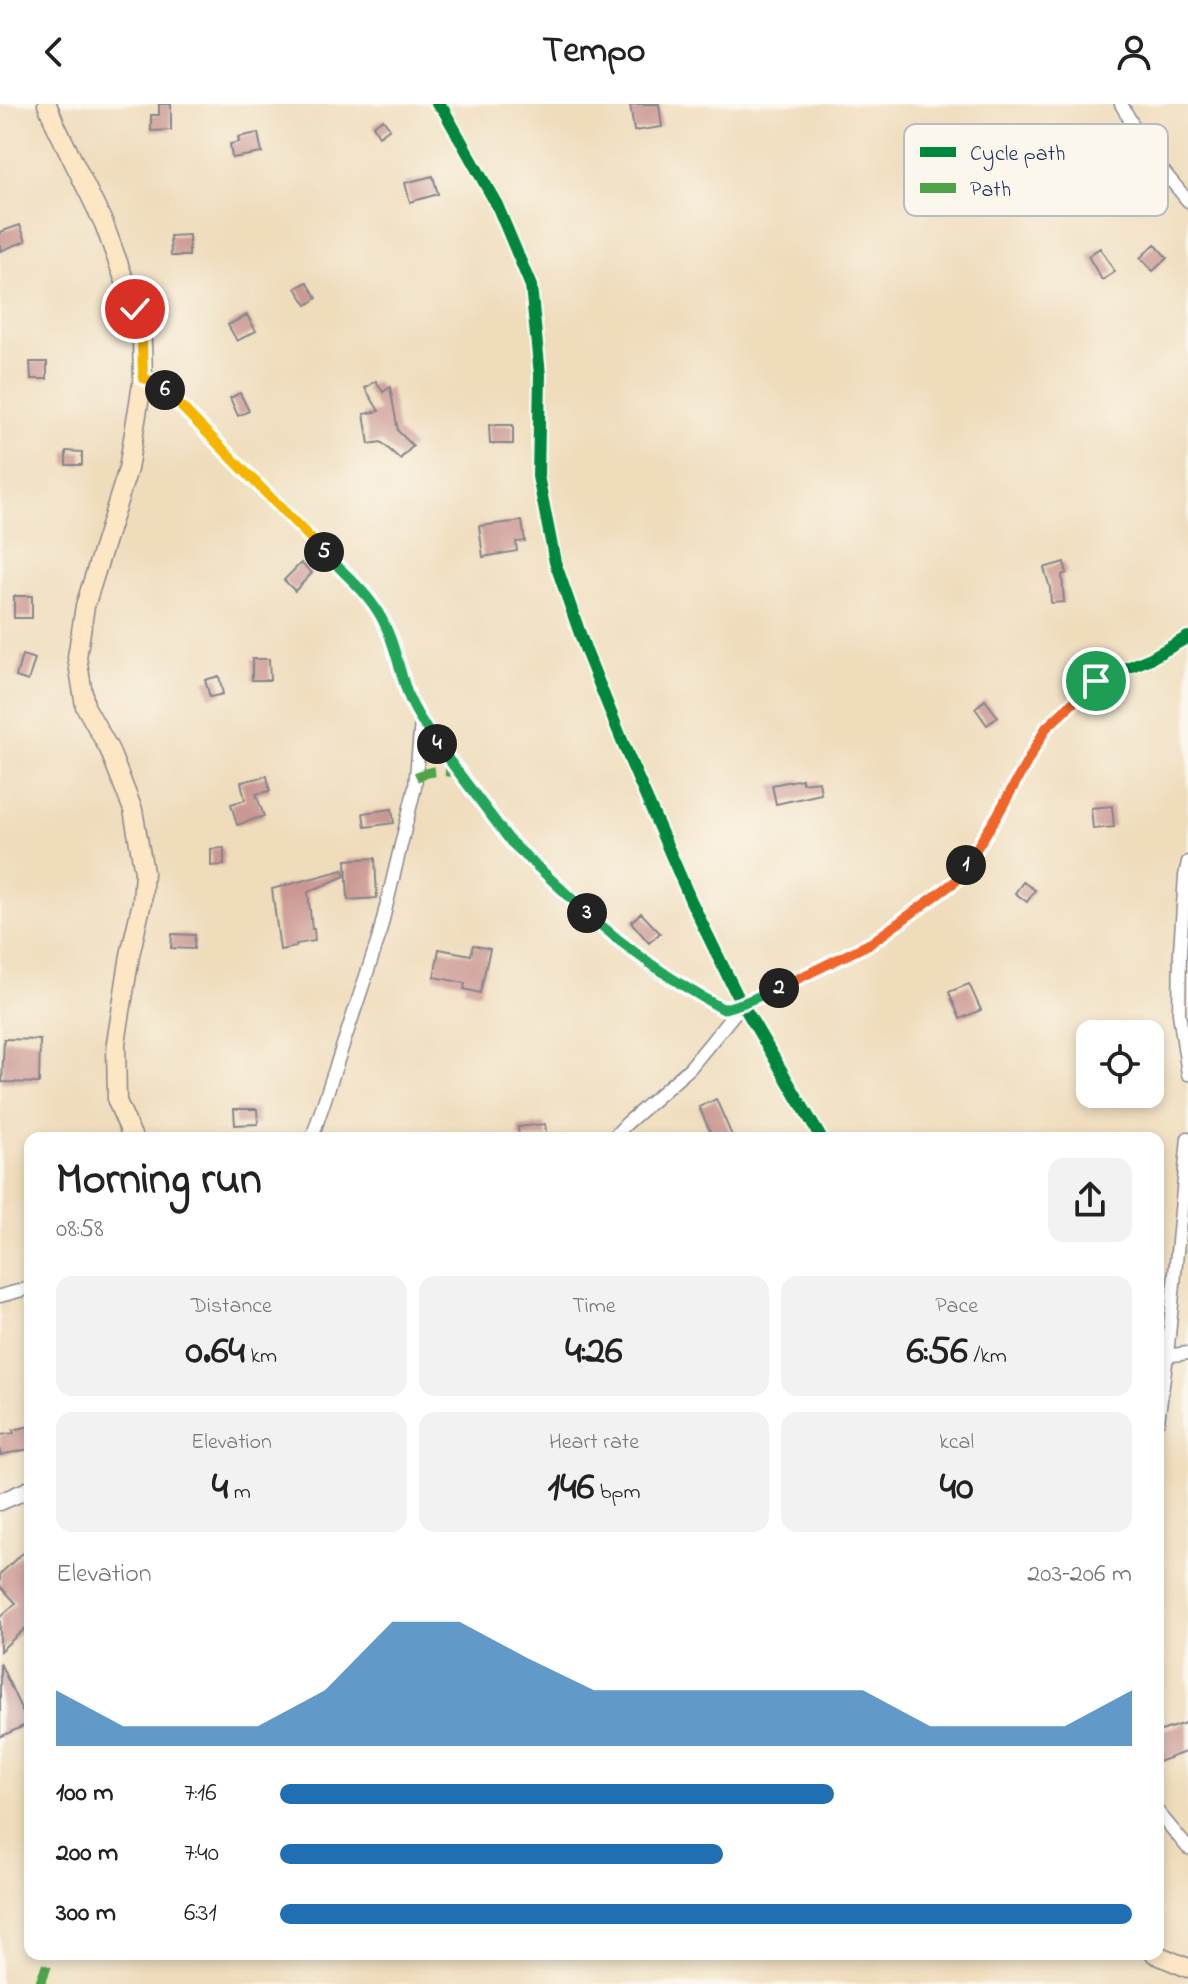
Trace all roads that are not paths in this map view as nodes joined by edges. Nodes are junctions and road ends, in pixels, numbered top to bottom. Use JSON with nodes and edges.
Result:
{"nodes":[{"id":1,"x":47,"y":104,"type":"edge"},
{"id":2,"x":437,"y":104,"type":"edge"},
{"id":3,"x":1121,"y":104,"type":"edge"},
{"id":4,"x":1132,"y":124,"type":"edge"},
{"id":5,"x":1168,"y":177,"type":"edge"},
{"id":6,"x":1188,"y":201,"type":"edge"},
{"id":7,"x":143,"y":378,"type":"junction"},
{"id":8,"x":1188,"y":637,"type":"edge"},
{"id":9,"x":421,"y":721,"type":"junction"},
{"id":10,"x":1188,"y":862,"type":"edge"},
{"id":11,"x":743,"y":1003,"type":"junction"},
{"id":12,"x":1188,"y":1074,"type":"edge"},
{"id":13,"x":130,"y":1132,"type":"edge"},
{"id":14,"x":314,"y":1132,"type":"edge"},
{"id":15,"x":619,"y":1132,"type":"edge"},
{"id":16,"x":818,"y":1132,"type":"edge"},
{"id":17,"x":1188,"y":1138,"type":"edge"},
{"id":18,"x":24,"y":1290,"type":"edge"},
{"id":19,"x":0,"y":1296,"type":"edge"},
{"id":20,"x":1164,"y":1339,"type":"edge"},
{"id":21,"x":1188,"y":1353,"type":"edge"},
{"id":22,"x":1164,"y":1356,"type":"edge"},
{"id":23,"x":24,"y":1492,"type":"edge"},
{"id":24,"x":0,"y":1502,"type":"edge"},
{"id":25,"x":1164,"y":1819,"type":"edge"},
{"id":26,"x":1188,"y":1848,"type":"edge"},
{"id":27,"x":1164,"y":1958,"type":"edge"},
{"id":28,"x":1188,"y":1968,"type":"edge"}],
"edges":[{"from":1,"to":7,"type":"main road"},
{"from":2,"to":11,"type":"street"},
{"from":3,"to":4,"type":"street"},
{"from":5,"to":6,"type":"street"},
{"from":7,"to":9,"type":"street"},
{"from":7,"to":13,"type":"main road"},
{"from":8,"to":11,"type":"street"},
{"from":9,"to":11,"type":"street"},
{"from":9,"to":14,"type":"street"},
{"from":10,"to":12,"type":"street"},
{"from":11,"to":15,"type":"street"},
{"from":11,"to":16,"type":"street"},
{"from":17,"to":20,"type":"street"},
{"from":18,"to":19,"type":"street"},
{"from":21,"to":22,"type":"street"},
{"from":23,"to":24,"type":"street"},
{"from":25,"to":26,"type":"street"},
{"from":27,"to":28,"type":"main road"}]}
